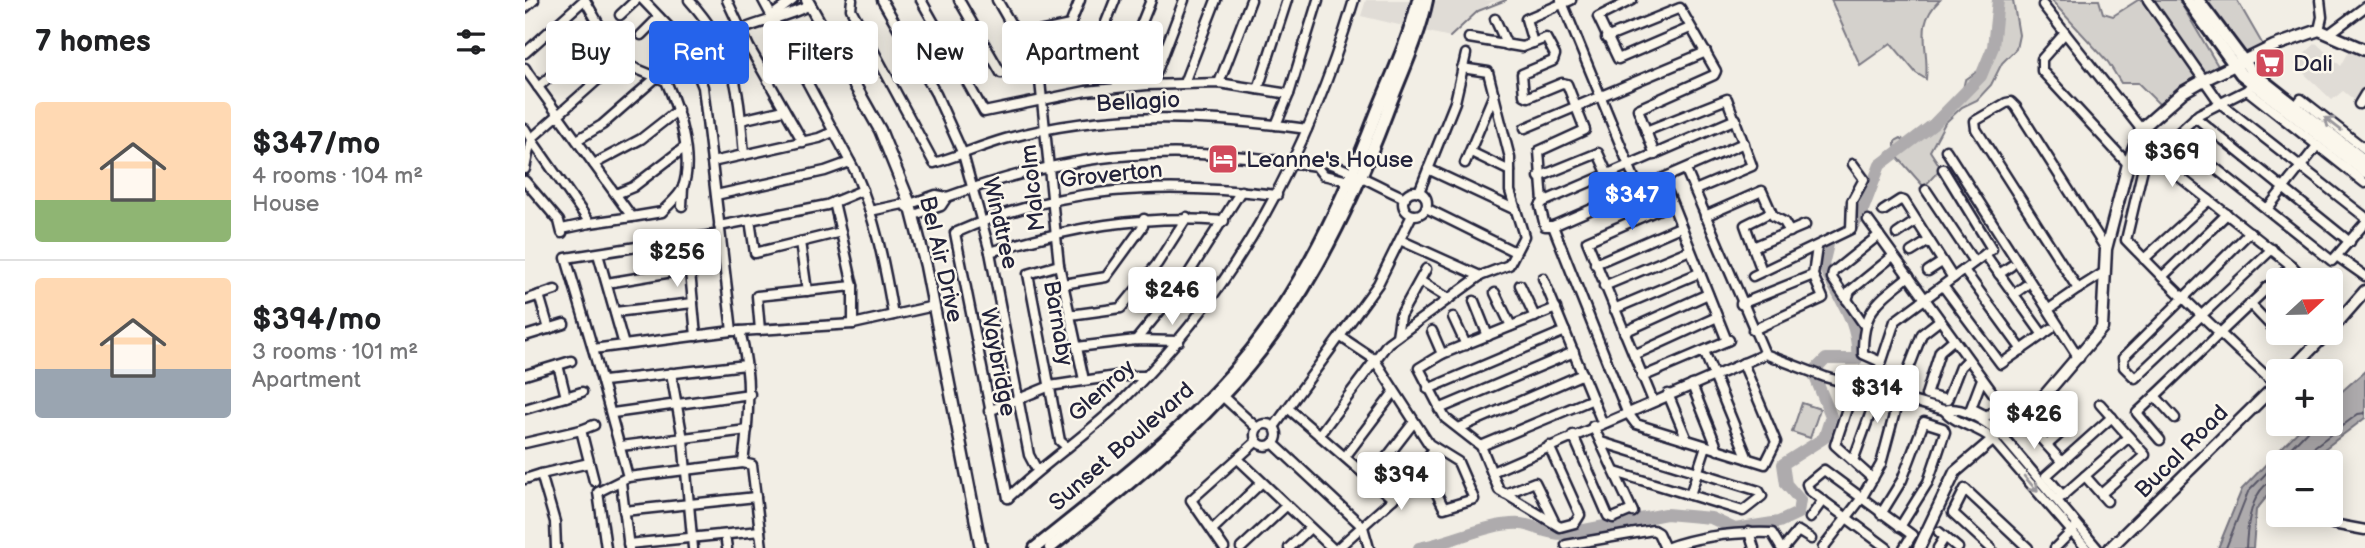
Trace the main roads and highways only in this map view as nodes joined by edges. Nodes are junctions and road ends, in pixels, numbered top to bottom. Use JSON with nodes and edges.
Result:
{"nodes":[{"id":1,"x":1418,"y":0,"type":"edge"},
{"id":2,"x":1427,"y":0,"type":"edge"},
{"id":3,"x":2187,"y":0,"type":"edge"},
{"id":4,"x":2198,"y":0,"type":"edge"},
{"id":5,"x":2238,"y":63,"type":"junction"},
{"id":6,"x":2293,"y":109,"type":"junction"},
{"id":7,"x":2365,"y":161,"type":"edge"},
{"id":8,"x":2365,"y":172,"type":"edge"},
{"id":9,"x":1358,"y":175,"type":"junction"},
{"id":10,"x":1220,"y":393,"type":"junction"},
{"id":11,"x":1035,"y":548,"type":"edge"},
{"id":12,"x":1050,"y":548,"type":"edge"}],
"edges":[{"from":1,"to":9,"type":"main road","name":"Sunset Boulevard"},
{"from":2,"to":9,"type":"main road","name":"Sunset Boulevard"},
{"from":3,"to":5,"type":"main road"},
{"from":4,"to":5,"type":"main road"},
{"from":5,"to":6,"type":"main road"},
{"from":5,"to":6,"type":"main road"},
{"from":6,"to":7,"type":"main road"},
{"from":6,"to":8,"type":"main road"},
{"from":9,"to":10,"type":"main road","name":"Sunset Boulevard"},
{"from":9,"to":10,"type":"main road","name":"Sunset Boulevard"},
{"from":10,"to":11,"type":"main road","name":"Sunset Boulevard"},
{"from":10,"to":12,"type":"main road","name":"Sunset Boulevard"}]}
